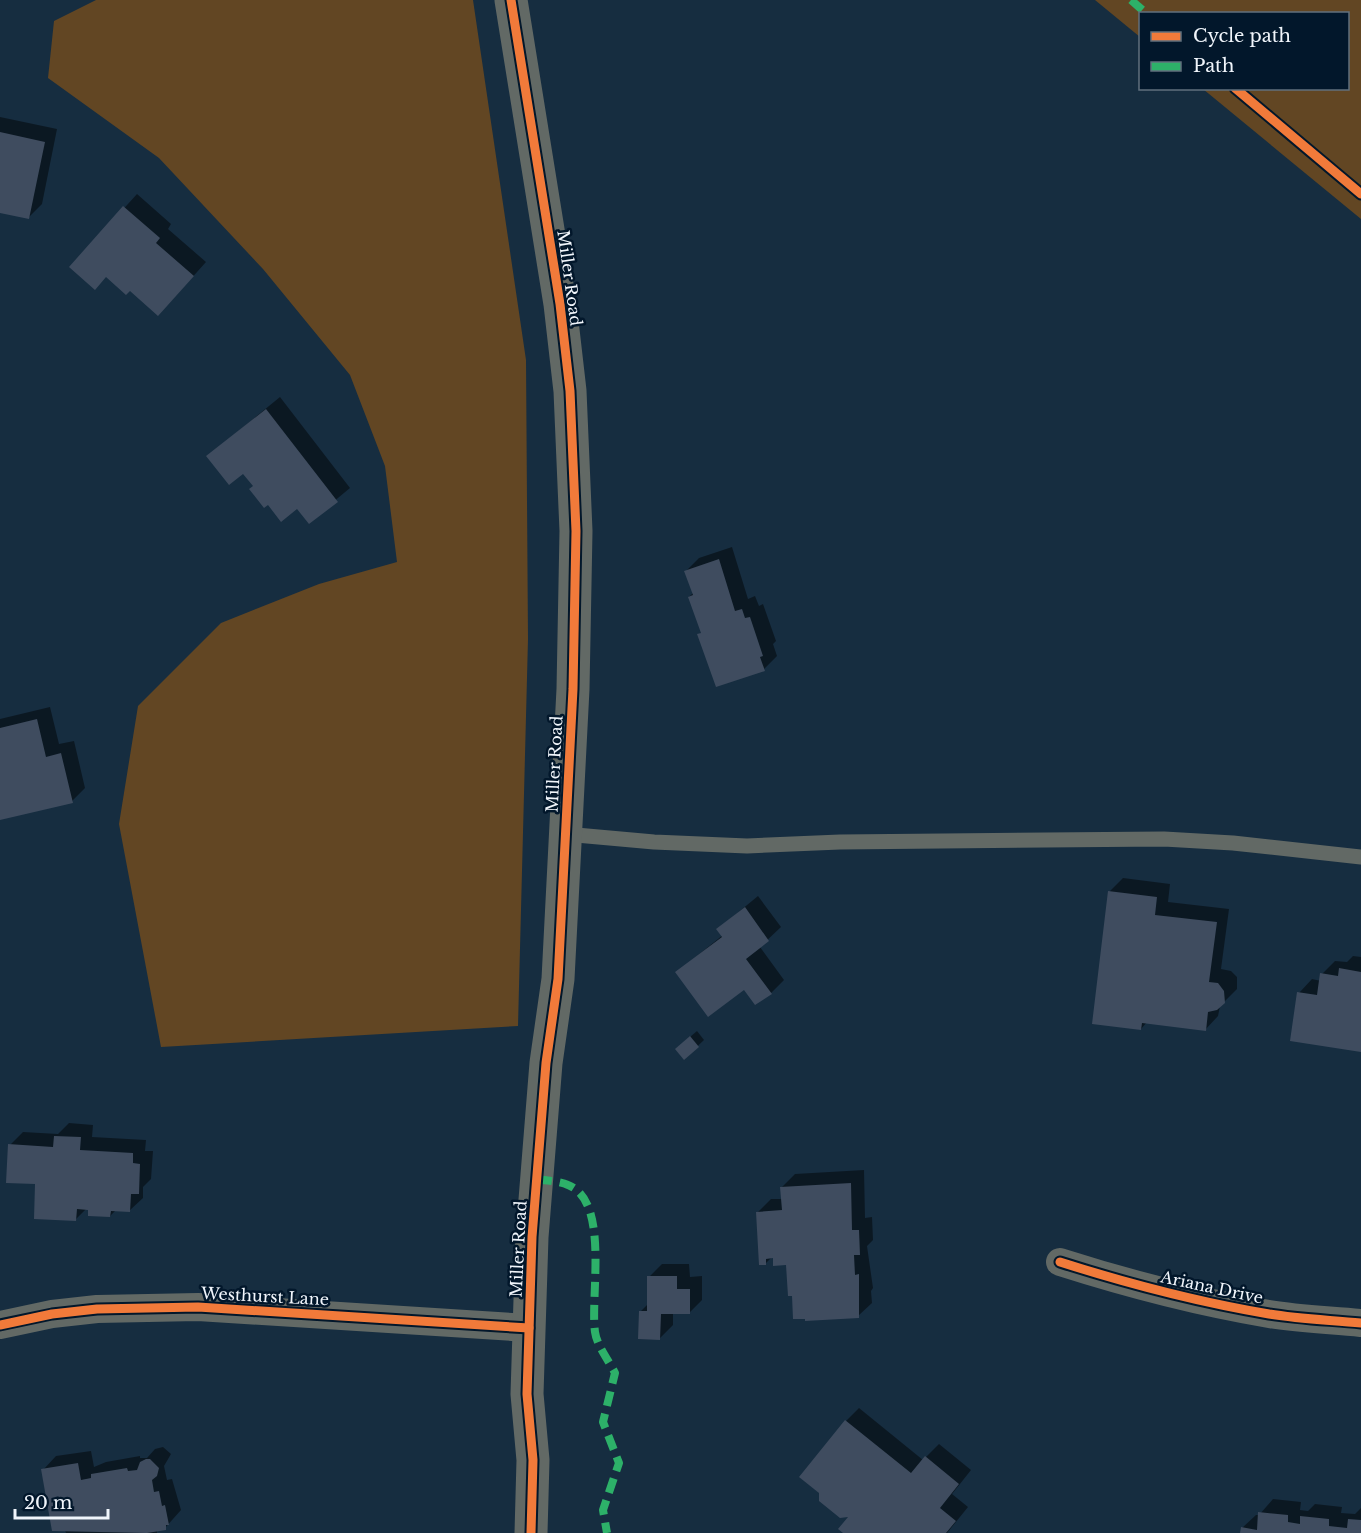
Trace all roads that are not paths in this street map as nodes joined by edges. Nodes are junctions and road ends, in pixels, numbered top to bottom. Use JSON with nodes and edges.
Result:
{"nodes":[{"id":1,"x":511,"y":0,"type":"edge"},
{"id":2,"x":566,"y":834,"type":"junction"},
{"id":3,"x":1361,"y":857,"type":"edge"},
{"id":4,"x":1060,"y":1262,"type":"dead end"},
{"id":5,"x":1361,"y":1323,"type":"edge"},
{"id":6,"x":0,"y":1325,"type":"edge"},
{"id":7,"x":529,"y":1328,"type":"junction"},
{"id":8,"x":531,"y":1533,"type":"edge"}],
"edges":[{"from":1,"to":2,"type":"street","name":"Miller Road"},
{"from":2,"to":3,"type":"lane"},
{"from":2,"to":7,"type":"street","name":"Miller Road"},
{"from":4,"to":5,"type":"street","name":"Ariana Drive"},
{"from":6,"to":7,"type":"street","name":"Westhurst Lane"},
{"from":7,"to":8,"type":"street","name":"Miller Road"}]}
